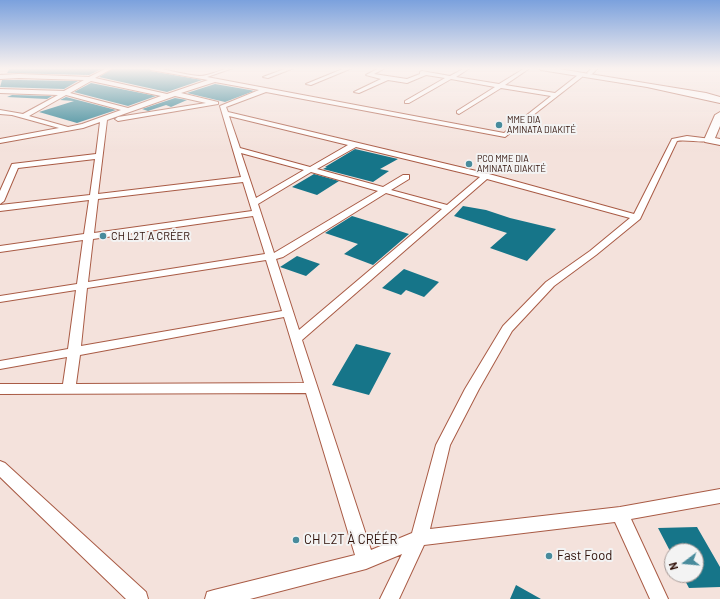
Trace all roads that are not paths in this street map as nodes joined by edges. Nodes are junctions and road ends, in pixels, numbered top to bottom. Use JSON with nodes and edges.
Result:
{"nodes":[{"id":1,"x":60,"y":96,"type":"edge"},
{"id":2,"x":76,"y":96,"type":"edge"},
{"id":3,"x":167,"y":96,"type":"edge"},
{"id":4,"x":183,"y":96,"type":"edge"},
{"id":5,"x":250,"y":96,"type":"edge"},
{"id":6,"x":296,"y":96,"type":"edge"},
{"id":7,"x":418,"y":96,"type":"edge"},
{"id":8,"x":484,"y":96,"type":"edge"},
{"id":9,"x":555,"y":96,"type":"edge"},
{"id":10,"x":706,"y":96,"type":"edge"},
{"id":11,"x":720,"y":100,"type":"edge"},
{"id":12,"x":407,"y":102,"type":"dead end"},
{"id":13,"x":222,"y":107,"type":"junction"},
{"id":14,"x":127,"y":110,"type":"junction"},
{"id":15,"x":0,"y":112,"type":"edge"},
{"id":16,"x":459,"y":112,"type":"dead end"},
{"id":17,"x":720,"y":115,"type":"edge"},
{"id":18,"x":24,"y":116,"type":"junction"},
{"id":19,"x":104,"y":120,"type":"junction"},
{"id":20,"x":69,"y":128,"type":"junction"},
{"id":21,"x":0,"y":141,"type":"edge"},
{"id":22,"x":715,"y":141,"type":"edge"},
{"id":23,"x":355,"y":144,"type":"junction"},
{"id":24,"x":236,"y":149,"type":"junction"},
{"id":25,"x":99,"y":156,"type":"junction"},
{"id":26,"x":310,"y":170,"type":"junction"},
{"id":27,"x":486,"y":176,"type":"junction"},
{"id":28,"x":406,"y":177,"type":"dead end"},
{"id":29,"x":246,"y":179,"type":"junction"},
{"id":30,"x":385,"y":190,"type":"junction"},
{"id":31,"x":94,"y":197,"type":"junction"},
{"id":32,"x":0,"y":201,"type":"edge"},
{"id":33,"x":0,"y":208,"type":"edge"},
{"id":34,"x":255,"y":208,"type":"junction"},
{"id":35,"x":448,"y":208,"type":"junction"},
{"id":36,"x":637,"y":217,"type":"junction"},
{"id":37,"x":89,"y":236,"type":"junction"},
{"id":38,"x":0,"y":249,"type":"edge"},
{"id":39,"x":270,"y":257,"type":"junction"},
{"id":40,"x":82,"y":286,"type":"junction"},
{"id":41,"x":0,"y":299,"type":"edge"},
{"id":42,"x":288,"y":313,"type":"junction"},
{"id":43,"x":296,"y":339,"type":"junction"},
{"id":44,"x":74,"y":352,"type":"junction"},
{"id":45,"x":0,"y":365,"type":"edge"},
{"id":46,"x":312,"y":388,"type":"junction"},
{"id":47,"x":0,"y":389,"type":"edge"},
{"id":48,"x":69,"y":389,"type":"junction"},
{"id":49,"x":0,"y":467,"type":"edge"},
{"id":50,"x":720,"y":496,"type":"edge"},
{"id":51,"x":620,"y":514,"type":"junction"},
{"id":52,"x":419,"y":538,"type":"junction"},
{"id":53,"x":366,"y":561,"type":"junction"},
{"id":54,"x":139,"y":599,"type":"edge"},
{"id":55,"x":214,"y":599,"type":"edge"},
{"id":56,"x":389,"y":599,"type":"edge"},
{"id":57,"x":659,"y":599,"type":"edge"}],
"edges":[{"from":1,"to":18,"type":"street"},
{"from":2,"to":14,"type":"street"},
{"from":3,"to":14,"type":"street"},
{"from":4,"to":13,"type":"street"},
{"from":5,"to":13,"type":"street"},
{"from":6,"to":9,"type":"street"},
{"from":7,"to":12,"type":"street"},
{"from":8,"to":16,"type":"street"},
{"from":10,"to":11,"type":"street"},
{"from":13,"to":19,"type":"street"},
{"from":13,"to":23,"type":"street"},
{"from":13,"to":24,"type":"street"},
{"from":14,"to":19,"type":"street"},
{"from":15,"to":18,"type":"street"},
{"from":17,"to":22,"type":"street"},
{"from":18,"to":20,"type":"street"},
{"from":19,"to":20,"type":"street"},
{"from":19,"to":25,"type":"street"},
{"from":20,"to":21,"type":"street"},
{"from":22,"to":36,"type":"street"},
{"from":23,"to":26,"type":"street"},
{"from":23,"to":27,"type":"street"},
{"from":24,"to":26,"type":"street"},
{"from":24,"to":29,"type":"street"},
{"from":25,"to":31,"type":"street"},
{"from":25,"to":32,"type":"street"},
{"from":26,"to":30,"type":"street"},
{"from":26,"to":34,"type":"street"},
{"from":27,"to":35,"type":"street"},
{"from":27,"to":36,"type":"street"},
{"from":28,"to":30,"type":"street"},
{"from":29,"to":31,"type":"street"},
{"from":29,"to":34,"type":"street"},
{"from":30,"to":35,"type":"street"},
{"from":30,"to":39,"type":"street"},
{"from":31,"to":33,"type":"street"},
{"from":31,"to":37,"type":"street"},
{"from":34,"to":37,"type":"street"},
{"from":34,"to":39,"type":"street"},
{"from":35,"to":43,"type":"street"},
{"from":36,"to":52,"type":"street"},
{"from":37,"to":38,"type":"street"},
{"from":37,"to":40,"type":"street"},
{"from":39,"to":40,"type":"street"},
{"from":39,"to":42,"type":"street"},
{"from":40,"to":41,"type":"street"},
{"from":40,"to":44,"type":"street"},
{"from":42,"to":43,"type":"street"},
{"from":42,"to":44,"type":"street"},
{"from":43,"to":46,"type":"street"},
{"from":44,"to":45,"type":"street"},
{"from":44,"to":48,"type":"street"},
{"from":46,"to":48,"type":"street"},
{"from":46,"to":53,"type":"street"},
{"from":47,"to":48,"type":"street"},
{"from":49,"to":54,"type":"street"},
{"from":50,"to":51,"type":"street"},
{"from":51,"to":52,"type":"street"},
{"from":51,"to":57,"type":"street"},
{"from":52,"to":53,"type":"street"},
{"from":52,"to":56,"type":"street"},
{"from":53,"to":55,"type":"street"}]}
